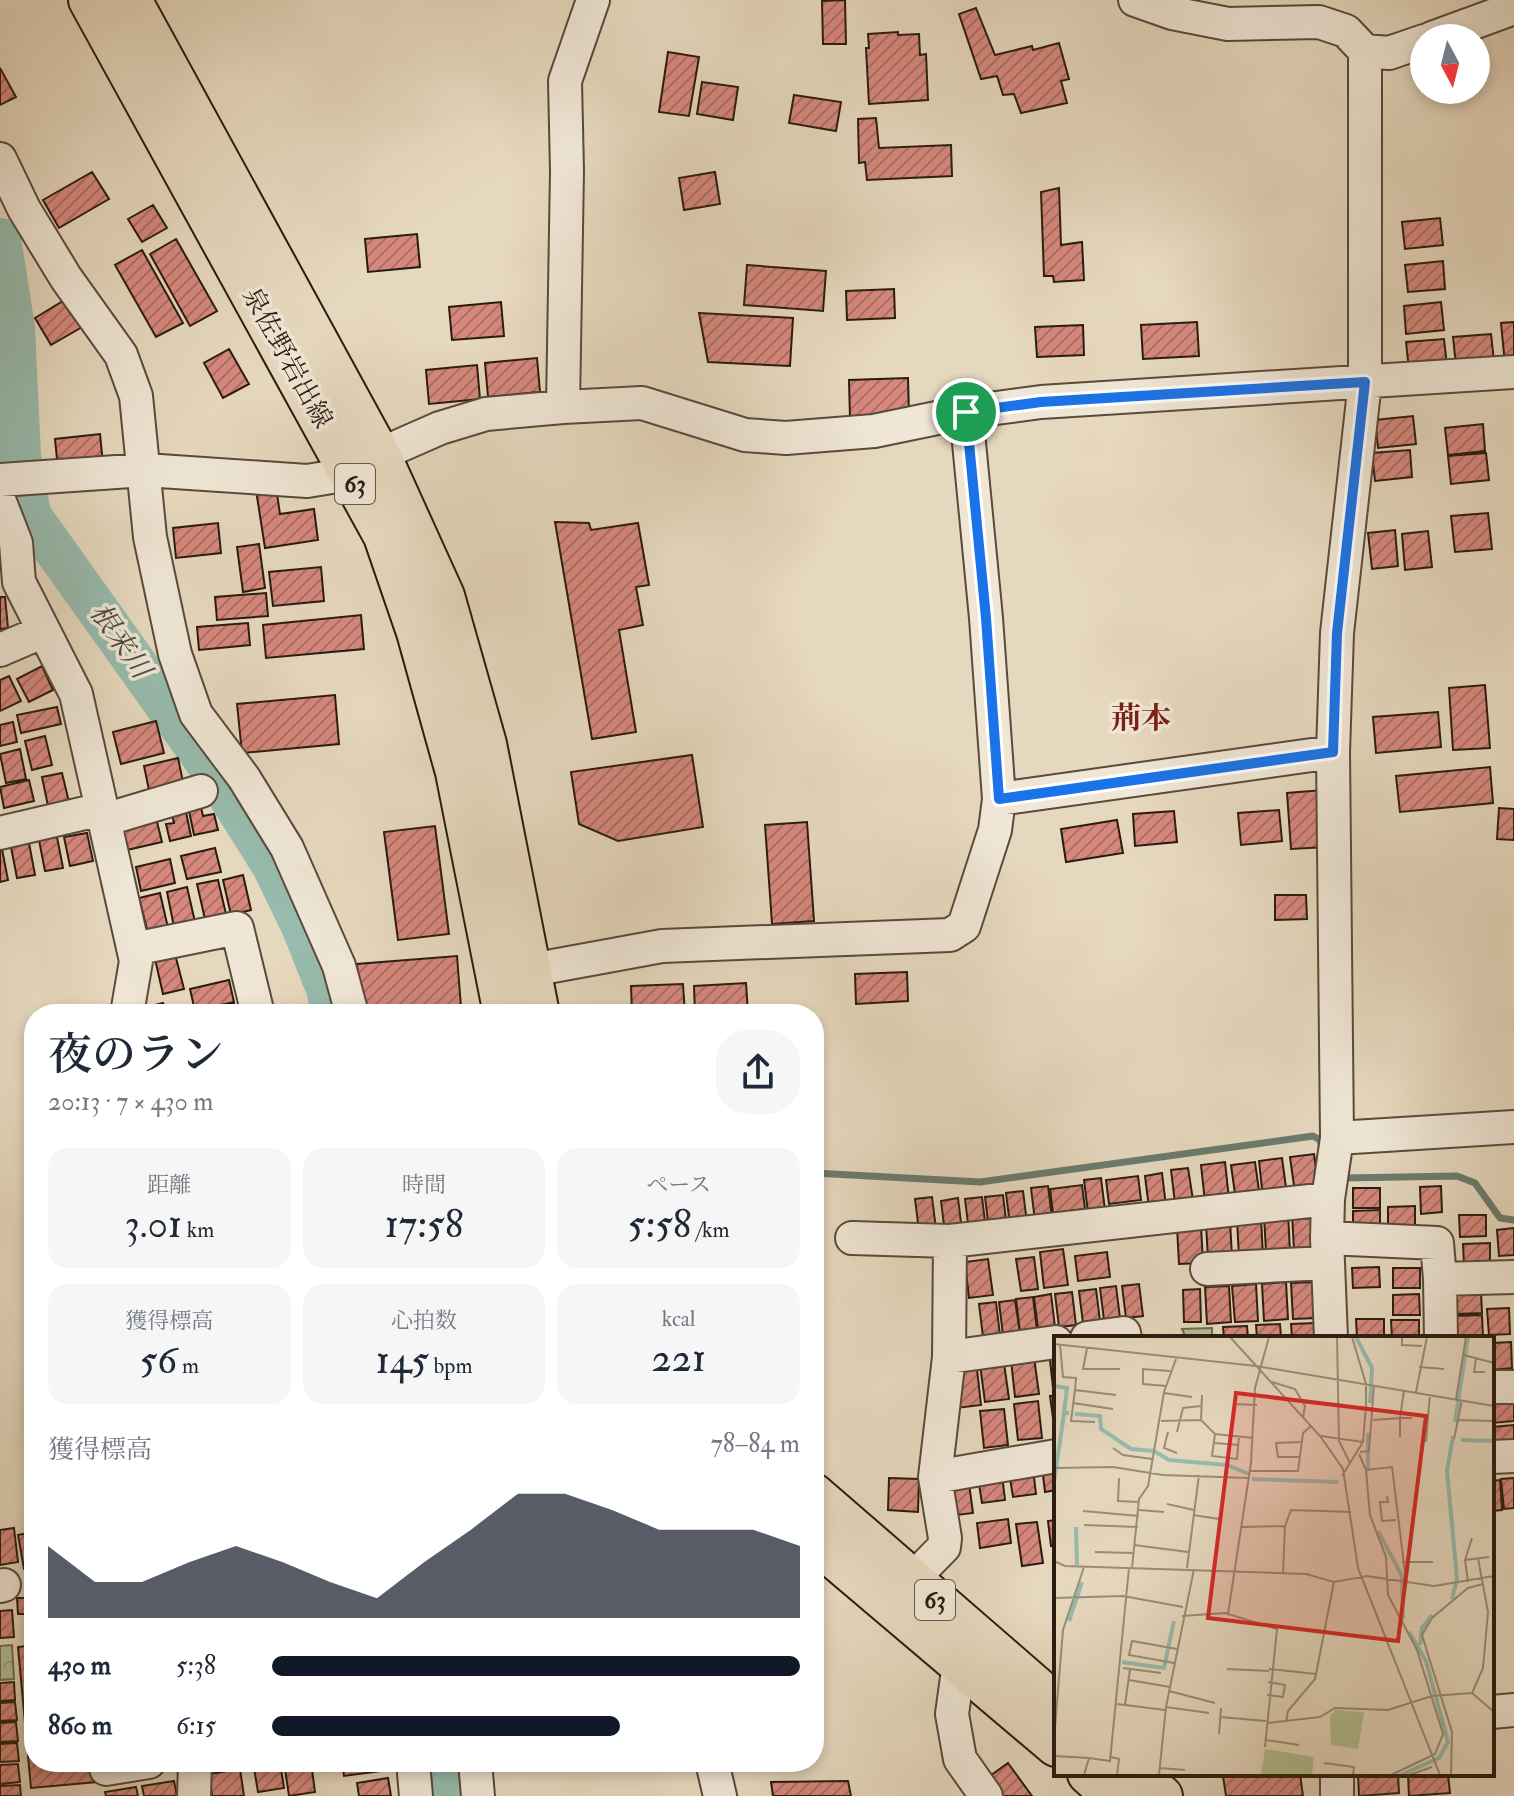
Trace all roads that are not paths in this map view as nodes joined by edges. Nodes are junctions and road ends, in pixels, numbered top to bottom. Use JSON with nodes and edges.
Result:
{"nodes":[{"id":1,"x":89,"y":0,"type":"edge"},
{"id":2,"x":131,"y":0,"type":"edge"},
{"id":3,"x":593,"y":0,"type":"edge"},
{"id":4,"x":1135,"y":0,"type":"edge"},
{"id":5,"x":1514,"y":8,"type":"edge"},
{"id":6,"x":1470,"y":24,"type":"edge"},
{"id":7,"x":1410,"y":46,"type":"edge"},
{"id":8,"x":1365,"y":51,"type":"junction"},
{"id":9,"x":0,"y":159,"type":"edge"},
{"id":10,"x":1514,"y":372,"type":"edge"},
{"id":11,"x":1365,"y":382,"type":"junction"},
{"id":12,"x":563,"y":407,"type":"junction"},
{"id":13,"x":966,"y":412,"type":"junction"},
{"id":14,"x":365,"y":466,"type":"junction"},
{"id":15,"x":145,"y":470,"type":"junction"},
{"id":16,"x":2,"y":487,"type":"edge"},
{"id":17,"x":44,"y":631,"type":"junction"},
{"id":18,"x":0,"y":650,"type":"edge"},
{"id":19,"x":1333,"y":752,"type":"junction"},
{"id":20,"x":201,"y":791,"type":"dead end"},
{"id":21,"x":999,"y":799,"type":"junction"},
{"id":22,"x":103,"y":814,"type":"junction"},
{"id":23,"x":0,"y":833,"type":"edge"},
{"id":24,"x":134,"y":949,"type":"junction"},
{"id":25,"x":513,"y":970,"type":"junction"},
{"id":26,"x":129,"y":1004,"type":"edge"},
{"id":27,"x":256,"y":1004,"type":"edge"},
{"id":28,"x":349,"y":1004,"type":"edge"},
{"id":29,"x":506,"y":1004,"type":"edge"},
{"id":30,"x":533,"y":1004,"type":"edge"},
{"id":31,"x":1514,"y":1127,"type":"edge"},
{"id":32,"x":1333,"y":1171,"type":"junction"},
{"id":33,"x":852,"y":1238,"type":"dead end"},
{"id":34,"x":950,"y":1241,"type":"junction"},
{"id":35,"x":1327,"y":1251,"type":"junction"},
{"id":36,"x":1207,"y":1269,"type":"dead end"},
{"id":37,"x":1514,"y":1277,"type":"edge"},
{"id":38,"x":1440,"y":1279,"type":"junction"},
{"id":39,"x":1102,"y":1336,"type":"edge"},
{"id":40,"x":1125,"y":1336,"type":"edge"},
{"id":41,"x":1331,"y":1336,"type":"edge"},
{"id":42,"x":1441,"y":1336,"type":"edge"},
{"id":43,"x":1054,"y":1342,"type":"edge"},
{"id":44,"x":949,"y":1357,"type":"junction"},
{"id":45,"x":1054,"y":1456,"type":"edge"},
{"id":46,"x":1514,"y":1456,"type":"edge"},
{"id":47,"x":1494,"y":1457,"type":"edge"},
{"id":48,"x":935,"y":1477,"type":"junction"},
{"id":49,"x":824,"y":1505,"type":"edge"},
{"id":50,"x":824,"y":1547,"type":"edge"},
{"id":51,"x":900,"y":1592,"type":"junction"},
{"id":52,"x":959,"y":1663,"type":"junction"},
{"id":53,"x":1054,"y":1703,"type":"edge"},
{"id":54,"x":1514,"y":1710,"type":"edge"},
{"id":55,"x":1494,"y":1712,"type":"edge"},
{"id":56,"x":1054,"y":1744,"type":"edge"},
{"id":57,"x":195,"y":1772,"type":"edge"},
{"id":58,"x":414,"y":1772,"type":"edge"},
{"id":59,"x":476,"y":1772,"type":"edge"},
{"id":60,"x":714,"y":1772,"type":"edge"},
{"id":61,"x":1090,"y":1776,"type":"edge"},
{"id":62,"x":1138,"y":1776,"type":"edge"},
{"id":63,"x":194,"y":1796,"type":"edge"},
{"id":64,"x":416,"y":1796,"type":"edge"},
{"id":65,"x":478,"y":1796,"type":"edge"},
{"id":66,"x":720,"y":1796,"type":"edge"},
{"id":67,"x":986,"y":1796,"type":"edge"},
{"id":68,"x":1113,"y":1796,"type":"edge"},
{"id":69,"x":1162,"y":1796,"type":"edge"}],
"edges":[{"from":1,"to":14,"type":"main road","name":"泉佐野岩出線","number":"63"},
{"from":2,"to":14,"type":"main road","name":"泉佐野岩出線","number":"63"},
{"from":3,"to":12,"type":"street"},
{"from":4,"to":8,"type":"street"},
{"from":5,"to":6,"type":"street"},
{"from":7,"to":8,"type":"street"},
{"from":8,"to":11,"type":"street"},
{"from":9,"to":15,"type":"street"},
{"from":10,"to":11,"type":"street"},
{"from":11,"to":13,"type":"street"},
{"from":11,"to":19,"type":"street"},
{"from":12,"to":13,"type":"street"},
{"from":12,"to":14,"type":"street"},
{"from":13,"to":21,"type":"street"},
{"from":14,"to":15,"type":"street"},
{"from":14,"to":25,"type":"main road","name":"泉佐野岩出線","number":"63"},
{"from":15,"to":16,"type":"street"},
{"from":15,"to":28,"type":"street"},
{"from":16,"to":17,"type":"street"},
{"from":17,"to":18,"type":"street"},
{"from":17,"to":22,"type":"street"},
{"from":19,"to":21,"type":"street"},
{"from":19,"to":32,"type":"street"},
{"from":20,"to":22,"type":"street"},
{"from":21,"to":25,"type":"street"},
{"from":22,"to":23,"type":"street"},
{"from":22,"to":24,"type":"street"},
{"from":24,"to":26,"type":"street"},
{"from":24,"to":27,"type":"street"},
{"from":25,"to":29,"type":"main road","name":"泉佐野岩出線","number":"63"},
{"from":25,"to":30,"type":"main road","name":"泉佐野岩出線","number":"63"},
{"from":31,"to":32,"type":"street"},
{"from":32,"to":34,"type":"street"},
{"from":32,"to":35,"type":"street"},
{"from":33,"to":34,"type":"street"},
{"from":34,"to":44,"type":"street"},
{"from":35,"to":36,"type":"street"},
{"from":35,"to":38,"type":"street"},
{"from":35,"to":41,"type":"street"},
{"from":37,"to":38,"type":"street"},
{"from":38,"to":42,"type":"street"},
{"from":39,"to":40,"type":"street"},
{"from":43,"to":44,"type":"street"},
{"from":44,"to":48,"type":"street"},
{"from":45,"to":48,"type":"street"},
{"from":46,"to":47,"type":"street"},
{"from":48,"to":51,"type":"street"},
{"from":49,"to":51,"type":"main road","number":"63"},
{"from":50,"to":51,"type":"main road","number":"63"},
{"from":51,"to":52,"type":"main road","number":"63"},
{"from":51,"to":53,"type":"main road","number":"63"},
{"from":52,"to":56,"type":"main road","number":"63"},
{"from":52,"to":67,"type":"street"},
{"from":54,"to":55,"type":"street"},
{"from":57,"to":63,"type":"street"},
{"from":58,"to":64,"type":"street"},
{"from":59,"to":65,"type":"street"},
{"from":60,"to":66,"type":"street"},
{"from":61,"to":68,"type":"main road"},
{"from":62,"to":69,"type":"main road"}]}
